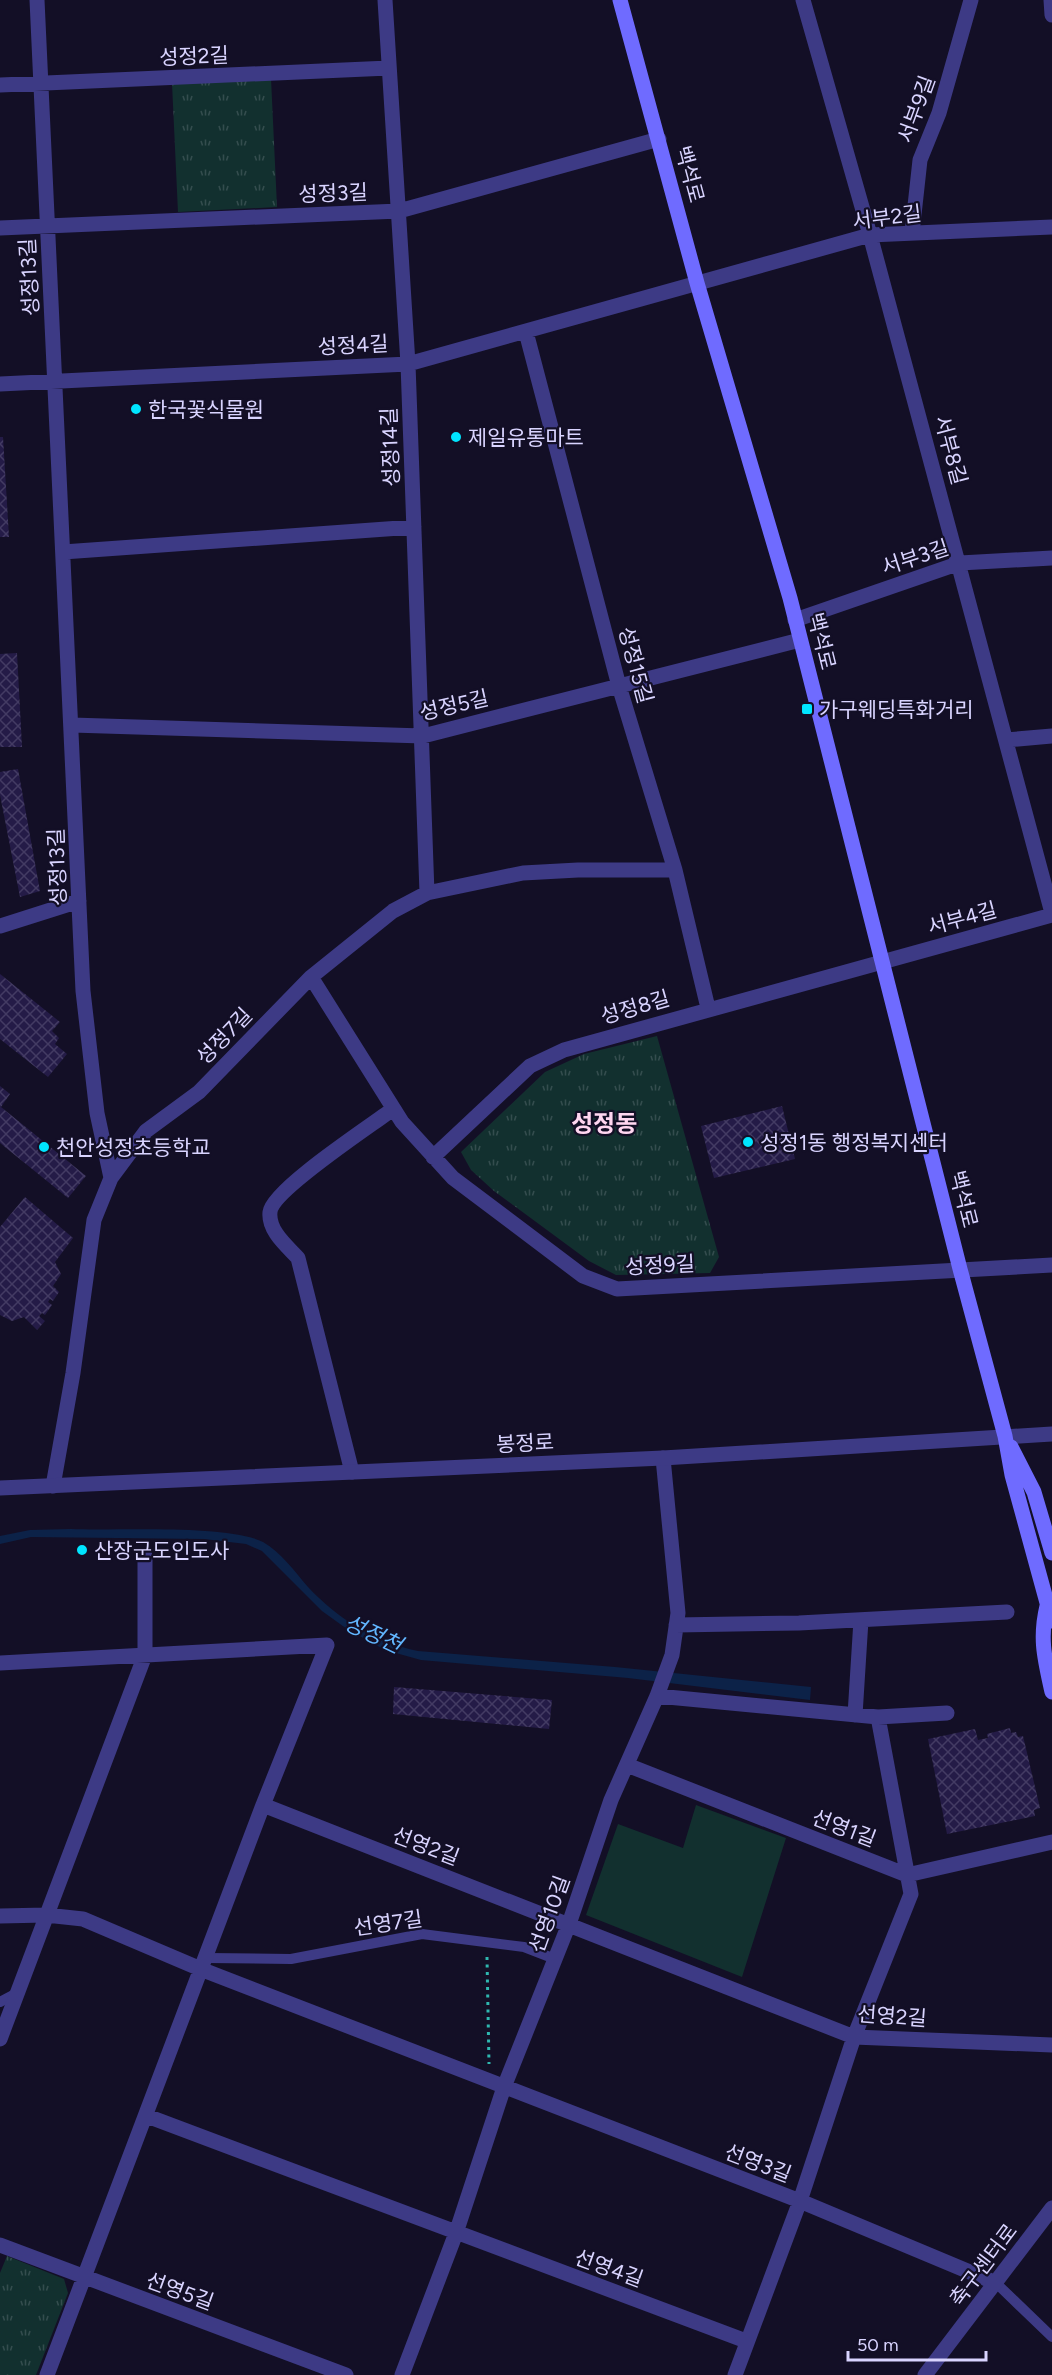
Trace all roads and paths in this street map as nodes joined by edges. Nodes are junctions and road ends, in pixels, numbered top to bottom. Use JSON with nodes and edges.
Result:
{"nodes":[{"id":1,"x":37,"y":0,"type":"edge"},
{"id":2,"x":385,"y":0,"type":"edge"},
{"id":3,"x":620,"y":0,"type":"edge"},
{"id":4,"x":803,"y":0,"type":"edge"},
{"id":5,"x":971,"y":0,"type":"edge"},
{"id":6,"x":1051,"y":0,"type":"edge"},
{"id":7,"x":1052,"y":15,"type":"edge"},
{"id":8,"x":389,"y":68,"type":"junction"},
{"id":9,"x":42,"y":83,"type":"junction"},
{"id":10,"x":0,"y":85,"type":"edge"},
{"id":11,"x":659,"y":139,"type":"junction"},
{"id":12,"x":399,"y":211,"type":"junction"},
{"id":13,"x":48,"y":225,"type":"junction"},
{"id":14,"x":1052,"y":226,"type":"edge"},
{"id":15,"x":0,"y":228,"type":"edge"},
{"id":16,"x":912,"y":233,"type":"junction"},
{"id":17,"x":870,"y":236,"type":"junction"},
{"id":18,"x":697,"y":283,"type":"junction"},
{"id":19,"x":526,"y":332,"type":"junction"},
{"id":20,"x":408,"y":363,"type":"junction"},
{"id":21,"x":55,"y":381,"type":"junction"},
{"id":22,"x":0,"y":384,"type":"edge"},
{"id":23,"x":414,"y":527,"type":"junction"},
{"id":24,"x":63,"y":552,"type":"junction"},
{"id":25,"x":1052,"y":558,"type":"edge"},
{"id":26,"x":960,"y":563,"type":"junction"},
{"id":27,"x":795,"y":620,"type":"junction"},
{"id":28,"x":800,"y":640,"type":"junction"},
{"id":29,"x":619,"y":686,"type":"junction"},
{"id":30,"x":72,"y":725,"type":"junction"},
{"id":31,"x":423,"y":736,"type":"junction"},
{"id":32,"x":1052,"y":736,"type":"edge"},
{"id":33,"x":1006,"y":740,"type":"junction"},
{"id":34,"x":675,"y":870,"type":"junction"},
{"id":35,"x":427,"y":893,"type":"junction"},
{"id":36,"x":79,"y":901,"type":"junction"},
{"id":37,"x":1052,"y":914,"type":"edge"},
{"id":38,"x":0,"y":926,"type":"edge"},
{"id":39,"x":883,"y":961,"type":"junction"},
{"id":40,"x":311,"y":977,"type":"junction"},
{"id":41,"x":708,"y":1008,"type":"junction"},
{"id":42,"x":393,"y":1109,"type":"junction"},
{"id":43,"x":433,"y":1157,"type":"junction"},
{"id":44,"x":111,"y":1178,"type":"junction"},
{"id":45,"x":1052,"y":1265,"type":"edge"},
{"id":46,"x":960,"y":1269,"type":"junction"},
{"id":47,"x":1052,"y":1434,"type":"edge"},
{"id":48,"x":1005,"y":1436,"type":"junction"},
{"id":49,"x":663,"y":1458,"type":"junction"},
{"id":50,"x":352,"y":1472,"type":"junction"},
{"id":51,"x":53,"y":1486,"type":"junction"},
{"id":52,"x":0,"y":1488,"type":"edge"},
{"id":53,"x":1052,"y":1553,"type":"edge"},
{"id":54,"x":145,"y":1556,"type":"dead end"},
{"id":55,"x":1007,"y":1612,"type":"dead end"},
{"id":56,"x":1050,"y":1614,"type":"edge"},
{"id":57,"x":861,"y":1620,"type":"junction"},
{"id":58,"x":676,"y":1625,"type":"junction"},
{"id":59,"x":146,"y":1655,"type":"junction"},
{"id":60,"x":0,"y":1663,"type":"edge"},
{"id":61,"x":1052,"y":1692,"type":"edge"},
{"id":62,"x":657,"y":1696,"type":"junction"},
{"id":63,"x":947,"y":1713,"type":"dead end"},
{"id":64,"x":855,"y":1715,"type":"junction"},
{"id":65,"x":878,"y":1717,"type":"junction"},
{"id":66,"x":627,"y":1765,"type":"junction"},
{"id":67,"x":264,"y":1804,"type":"junction"},
{"id":68,"x":1052,"y":1842,"type":"edge"},
{"id":69,"x":907,"y":1875,"type":"junction"},
{"id":70,"x":46,"y":1915,"type":"junction"},
{"id":71,"x":0,"y":1916,"type":"edge"},
{"id":72,"x":569,"y":1924,"type":"junction"},
{"id":73,"x":487,"y":1941,"type":"junction"},
{"id":74,"x":555,"y":1959,"type":"junction"},
{"id":75,"x":205,"y":1964,"type":"junction"},
{"id":76,"x":17,"y":1993,"type":"junction"},
{"id":77,"x":0,"y":2002,"type":"edge"},
{"id":78,"x":854,"y":2037,"type":"junction"},
{"id":79,"x":0,"y":2039,"type":"edge"},
{"id":80,"x":1052,"y":2045,"type":"edge"},
{"id":81,"x":489,"y":2066,"type":"dead end"},
{"id":82,"x":504,"y":2087,"type":"junction"},
{"id":83,"x":147,"y":2116,"type":"junction"},
{"id":84,"x":800,"y":2201,"type":"junction"},
{"id":85,"x":1052,"y":2208,"type":"edge"},
{"id":86,"x":456,"y":2233,"type":"junction"},
{"id":87,"x":0,"y":2245,"type":"edge"},
{"id":88,"x":84,"y":2278,"type":"junction"},
{"id":89,"x":996,"y":2283,"type":"junction"},
{"id":90,"x":1052,"y":2337,"type":"edge"},
{"id":91,"x":746,"y":2341,"type":"junction"},
{"id":92,"x":47,"y":2375,"type":"edge"},
{"id":93,"x":346,"y":2375,"type":"edge"},
{"id":94,"x":402,"y":2375,"type":"edge"},
{"id":95,"x":735,"y":2375,"type":"edge"},
{"id":96,"x":925,"y":2375,"type":"edge"}],
"edges":[{"from":1,"to":9,"type":"street","name":"성정13길"},
{"from":2,"to":8,"type":"street","name":"성정14길"},
{"from":3,"to":11,"type":"main road","name":"백석로"},
{"from":4,"to":17,"type":"street","name":"서부8길"},
{"from":5,"to":16,"type":"street","name":"서부9길"},
{"from":6,"to":7,"type":"street"},
{"from":8,"to":9,"type":"street","name":"성정2길"},
{"from":8,"to":12,"type":"street","name":"성정14길"},
{"from":9,"to":10,"type":"street","name":"성정2길"},
{"from":9,"to":13,"type":"street","name":"성정13길"},
{"from":11,"to":12,"type":"street","name":"성정3길"},
{"from":11,"to":18,"type":"main road","name":"백석로"},
{"from":12,"to":13,"type":"street","name":"성정3길"},
{"from":12,"to":20,"type":"street","name":"성정14길"},
{"from":13,"to":15,"type":"street","name":"성정3길"},
{"from":13,"to":21,"type":"street","name":"성정13길"},
{"from":14,"to":16,"type":"street","name":"서부2길"},
{"from":16,"to":17,"type":"street","name":"서부2길"},
{"from":17,"to":18,"type":"street","name":"서부2길"},
{"from":17,"to":26,"type":"street","name":"서부8길"},
{"from":18,"to":19,"type":"street","name":"성정4길"},
{"from":18,"to":27,"type":"main road","name":"백석로"},
{"from":19,"to":20,"type":"street","name":"성정4길"},
{"from":19,"to":29,"type":"street","name":"성정15길"},
{"from":20,"to":21,"type":"street","name":"성정4길"},
{"from":20,"to":23,"type":"street","name":"성정14길"},
{"from":21,"to":22,"type":"street","name":"성정4길"},
{"from":21,"to":24,"type":"street","name":"성정13길"},
{"from":23,"to":24,"type":"street"},
{"from":23,"to":31,"type":"street","name":"성정14길"},
{"from":24,"to":30,"type":"street","name":"성정13길"},
{"from":25,"to":26,"type":"street","name":"서부3길"},
{"from":26,"to":27,"type":"street","name":"서부3길"},
{"from":26,"to":33,"type":"street","name":"서부8길"},
{"from":27,"to":28,"type":"main road","name":"백석로"},
{"from":28,"to":29,"type":"street","name":"성정5길"},
{"from":28,"to":39,"type":"main road","name":"백석로"},
{"from":29,"to":31,"type":"street","name":"성정5길"},
{"from":29,"to":34,"type":"street","name":"성정15길"},
{"from":30,"to":31,"type":"street","name":"성정5길"},
{"from":30,"to":36,"type":"street","name":"성정13길"},
{"from":31,"to":35,"type":"street","name":"성정14길"},
{"from":32,"to":33,"type":"street"},
{"from":33,"to":37,"type":"street","name":"서부8길"},
{"from":34,"to":35,"type":"street","name":"성정7길"},
{"from":34,"to":41,"type":"street","name":"성정15길"},
{"from":35,"to":40,"type":"street","name":"성정7길"},
{"from":36,"to":38,"type":"street"},
{"from":36,"to":44,"type":"street","name":"성정13길"},
{"from":37,"to":39,"type":"street","name":"서부4길"},
{"from":39,"to":41,"type":"street","name":"성정8길"},
{"from":39,"to":46,"type":"main road","name":"백석로"},
{"from":40,"to":42,"type":"street","name":"성정9길"},
{"from":40,"to":44,"type":"street","name":"성정7길"},
{"from":41,"to":43,"type":"street","name":"성정8길"},
{"from":42,"to":43,"type":"street","name":"성정9길"},
{"from":42,"to":50,"type":"street"},
{"from":43,"to":46,"type":"street","name":"성정9길"},
{"from":44,"to":51,"type":"street","name":"성정7길"},
{"from":45,"to":46,"type":"street","name":"성정9길"},
{"from":46,"to":48,"type":"main road","name":"백석로"},
{"from":47,"to":48,"type":"street","name":"봉정로"},
{"from":48,"to":49,"type":"street","name":"봉정로"},
{"from":48,"to":53,"type":"main road","name":"백석로"},
{"from":48,"to":56,"type":"main road","name":"백석로"},
{"from":49,"to":50,"type":"street","name":"봉정로"},
{"from":49,"to":58,"type":"street","name":"선영10길"},
{"from":50,"to":51,"type":"street","name":"봉정로"},
{"from":51,"to":52,"type":"street","name":"봉정로"},
{"from":54,"to":59,"type":"street"},
{"from":55,"to":57,"type":"street"},
{"from":56,"to":61,"type":"main road"},
{"from":57,"to":58,"type":"street"},
{"from":57,"to":64,"type":"street"},
{"from":58,"to":62,"type":"street","name":"선영10길"},
{"from":59,"to":60,"type":"street"},
{"from":59,"to":67,"type":"street"},
{"from":59,"to":70,"type":"street"},
{"from":62,"to":64,"type":"street"},
{"from":62,"to":66,"type":"street","name":"선영10길"},
{"from":63,"to":65,"type":"street"},
{"from":64,"to":65,"type":"street"},
{"from":65,"to":69,"type":"street"},
{"from":66,"to":69,"type":"street","name":"선영1길"},
{"from":66,"to":72,"type":"street","name":"선영10길"},
{"from":67,"to":72,"type":"street","name":"선영2길"},
{"from":67,"to":75,"type":"street"},
{"from":68,"to":69,"type":"street"},
{"from":69,"to":78,"type":"street"},
{"from":70,"to":71,"type":"street","name":"선영3길"},
{"from":70,"to":75,"type":"street","name":"선영3길"},
{"from":70,"to":76,"type":"street"},
{"from":72,"to":74,"type":"street","name":"선영10길"},
{"from":72,"to":78,"type":"street","name":"선영2길"},
{"from":73,"to":74,"type":"lane","name":"선영7길"},
{"from":73,"to":75,"type":"lane","name":"선영7길"},
{"from":73,"to":81,"type":"path"},
{"from":74,"to":82,"type":"street","name":"선영10길"},
{"from":75,"to":82,"type":"street","name":"선영3길"},
{"from":75,"to":83,"type":"street"},
{"from":76,"to":77,"type":"lane"},
{"from":76,"to":79,"type":"street"},
{"from":78,"to":80,"type":"street","name":"선영2길"},
{"from":78,"to":84,"type":"street"},
{"from":82,"to":84,"type":"street","name":"선영3길"},
{"from":82,"to":86,"type":"street","name":"선영10길"},
{"from":83,"to":86,"type":"street","name":"선영4길"},
{"from":83,"to":88,"type":"street"},
{"from":84,"to":89,"type":"street","name":"선영3길"},
{"from":84,"to":91,"type":"street"},
{"from":85,"to":89,"type":"street","name":"축구센터로"},
{"from":86,"to":91,"type":"street","name":"선영4길"},
{"from":86,"to":94,"type":"street","name":"선영10길"},
{"from":87,"to":88,"type":"street","name":"선영5길"},
{"from":88,"to":92,"type":"street"},
{"from":88,"to":93,"type":"street","name":"선영5길"},
{"from":89,"to":90,"type":"lane"},
{"from":89,"to":96,"type":"street","name":"축구센터로"},
{"from":91,"to":95,"type":"street"}]}
